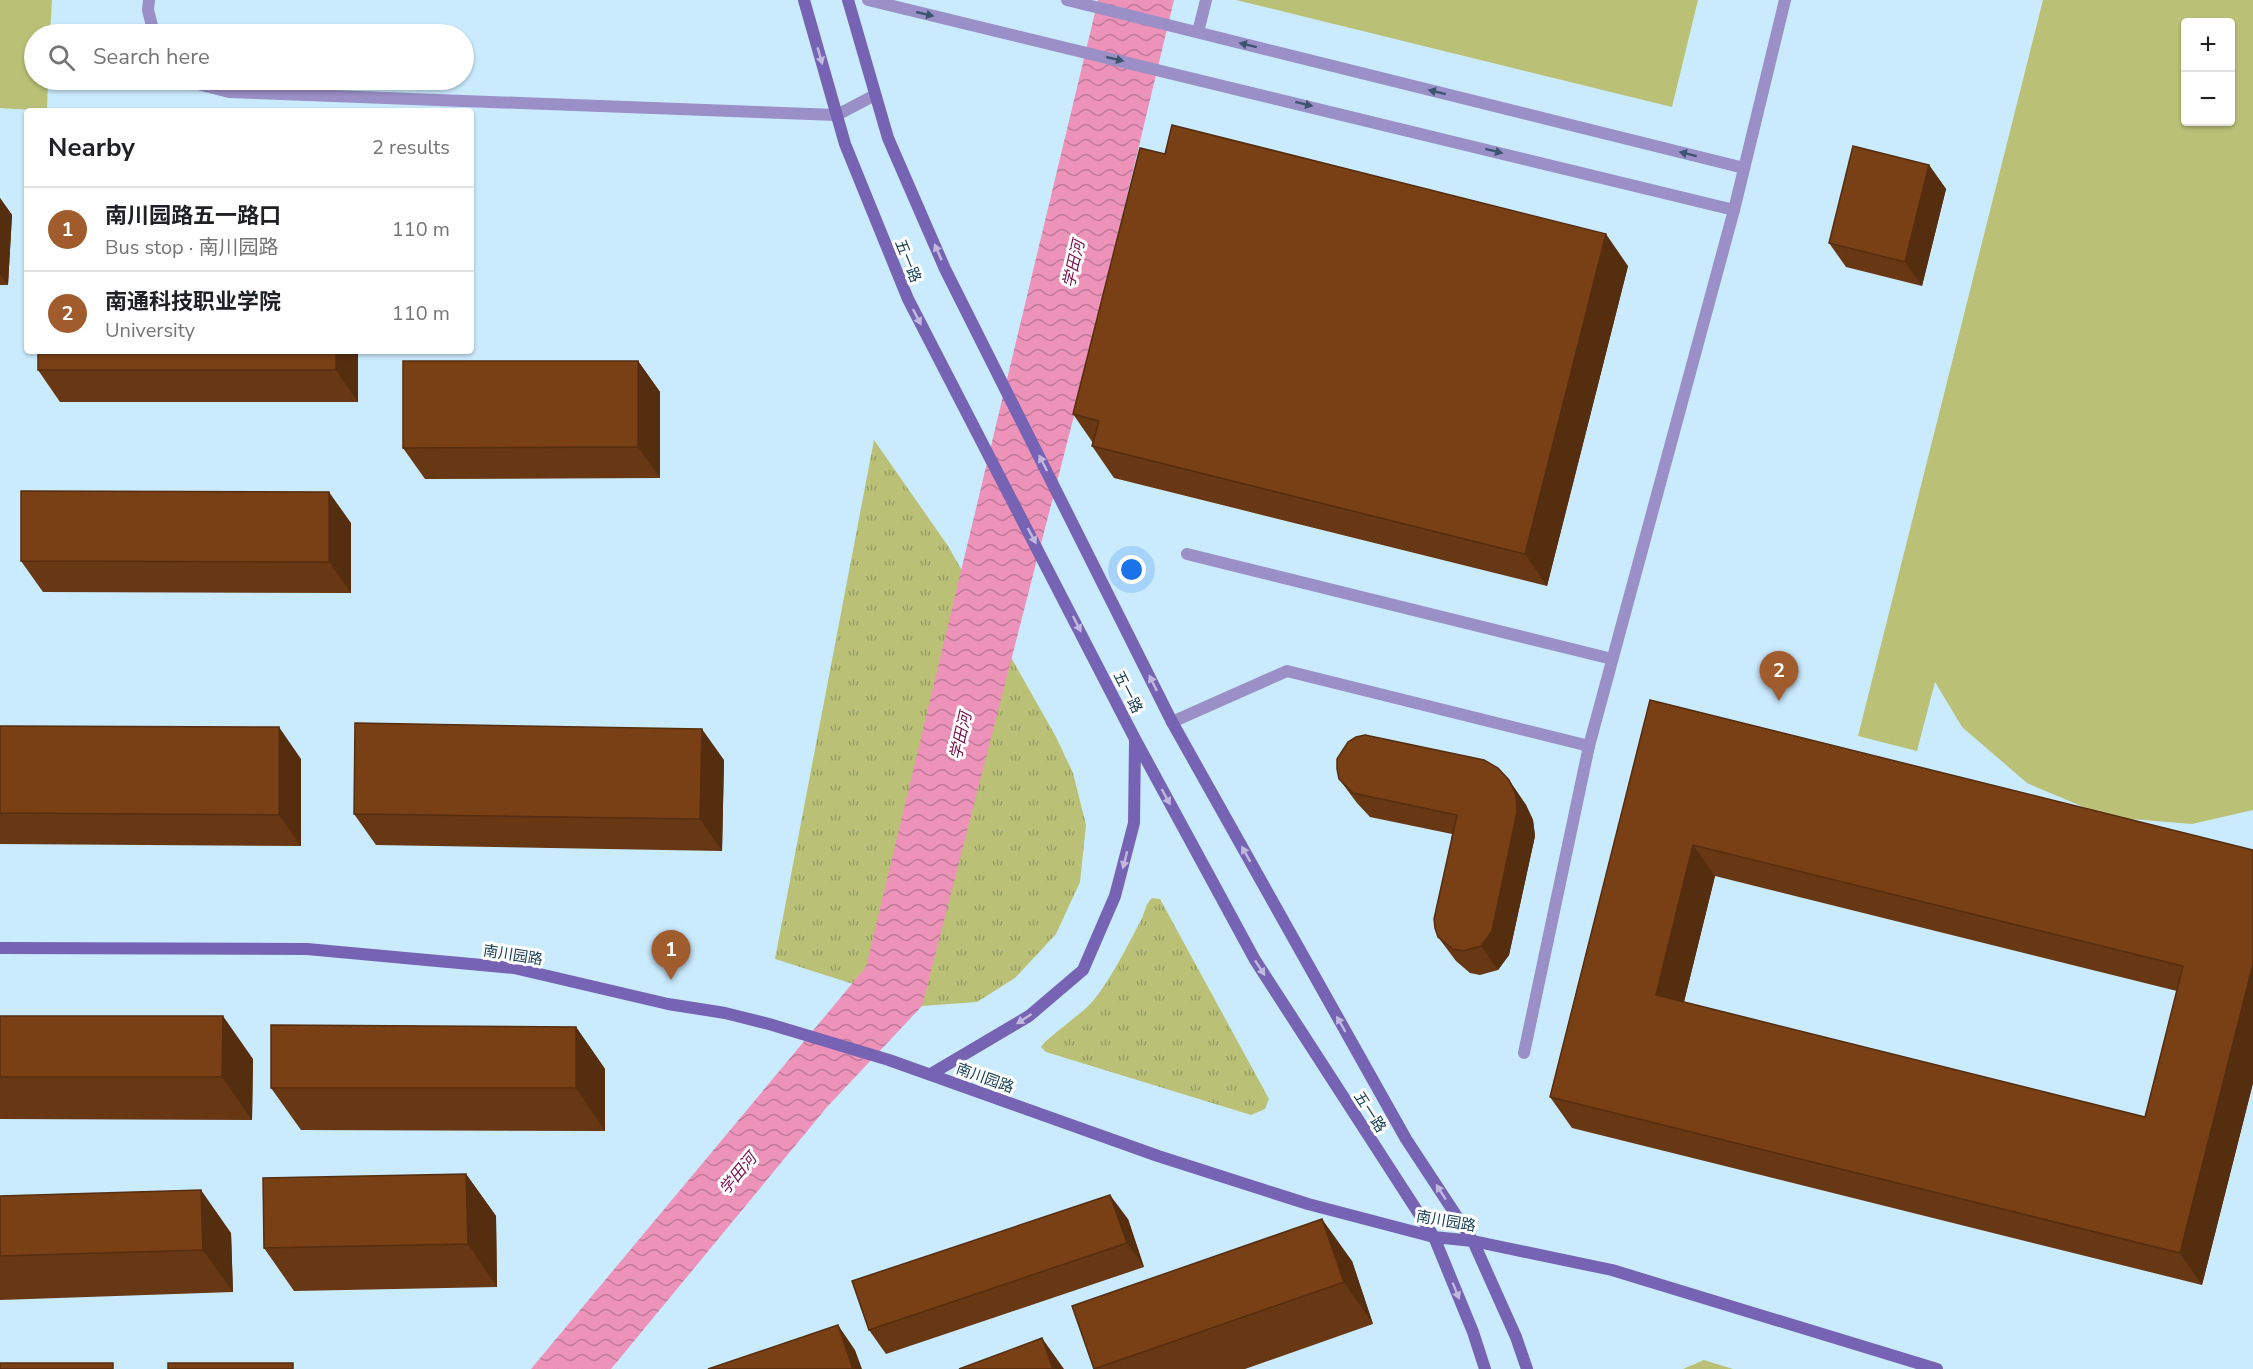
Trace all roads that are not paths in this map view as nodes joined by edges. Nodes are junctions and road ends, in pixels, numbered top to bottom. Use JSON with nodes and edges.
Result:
{"nodes":[{"id":1,"x":149,"y":0,"type":"edge"},
{"id":2,"x":804,"y":0,"type":"edge"},
{"id":3,"x":848,"y":0,"type":"edge"},
{"id":4,"x":868,"y":0,"type":"edge"},
{"id":5,"x":1067,"y":0,"type":"edge"},
{"id":6,"x":1206,"y":0,"type":"edge"},
{"id":7,"x":1785,"y":0,"type":"edge"},
{"id":8,"x":152,"y":24,"type":"edge"},
{"id":9,"x":1198,"y":32,"type":"junction"},
{"id":10,"x":221,"y":90,"type":"edge"},
{"id":11,"x":876,"y":95,"type":"junction"},
{"id":12,"x":837,"y":115,"type":"junction"},
{"id":13,"x":1744,"y":168,"type":"junction"},
{"id":14,"x":1734,"y":210,"type":"junction"},
{"id":15,"x":1187,"y":554,"type":"dead end"},
{"id":16,"x":1612,"y":659,"type":"junction"},
{"id":17,"x":1172,"y":722,"type":"junction"},
{"id":18,"x":1135,"y":739,"type":"junction"},
{"id":19,"x":1589,"y":746,"type":"junction"},
{"id":20,"x":0,"y":948,"type":"edge"},
{"id":21,"x":1524,"y":1053,"type":"dead end"},
{"id":22,"x":931,"y":1074,"type":"junction"},
{"id":23,"x":1434,"y":1237,"type":"junction"},
{"id":24,"x":1473,"y":1241,"type":"junction"},
{"id":25,"x":1485,"y":1369,"type":"edge"},
{"id":26,"x":1527,"y":1369,"type":"edge"},
{"id":27,"x":1937,"y":1369,"type":"edge"}],
"edges":[{"from":1,"to":8,"type":"street"},
{"from":2,"to":12,"type":"main road","name":"五一路","one_way":true},
{"from":3,"to":11,"type":"main road","name":"五一路"},
{"from":4,"to":14,"type":"street","one_way":true},
{"from":5,"to":9,"type":"street"},
{"from":6,"to":9,"type":"street"},
{"from":7,"to":13,"type":"street"},
{"from":13,"to":9,"type":"street","one_way":true},
{"from":10,"to":12,"type":"street"},
{"from":11,"to":12,"type":"street"},
{"from":17,"to":11,"type":"main road","name":"五一路","one_way":true},
{"from":12,"to":18,"type":"main road","name":"五一路","one_way":true},
{"from":13,"to":14,"type":"street"},
{"from":14,"to":16,"type":"street"},
{"from":15,"to":16,"type":"street"},
{"from":16,"to":19,"type":"street"},
{"from":17,"to":19,"type":"street"},
{"from":24,"to":17,"type":"main road","name":"五一路","one_way":true},
{"from":18,"to":22,"type":"main road","one_way":true},
{"from":18,"to":23,"type":"main road","name":"五一路","one_way":true},
{"from":19,"to":21,"type":"street"},
{"from":20,"to":22,"type":"main road","name":"南川园路"},
{"from":22,"to":23,"type":"main road","name":"南川园路"},
{"from":23,"to":24,"type":"main road","name":"南川园路"},
{"from":23,"to":25,"type":"main road","name":"五一路","one_way":true},
{"from":24,"to":26,"type":"main road","name":"五一路"},
{"from":24,"to":27,"type":"main road","name":"南川园路"}]}
